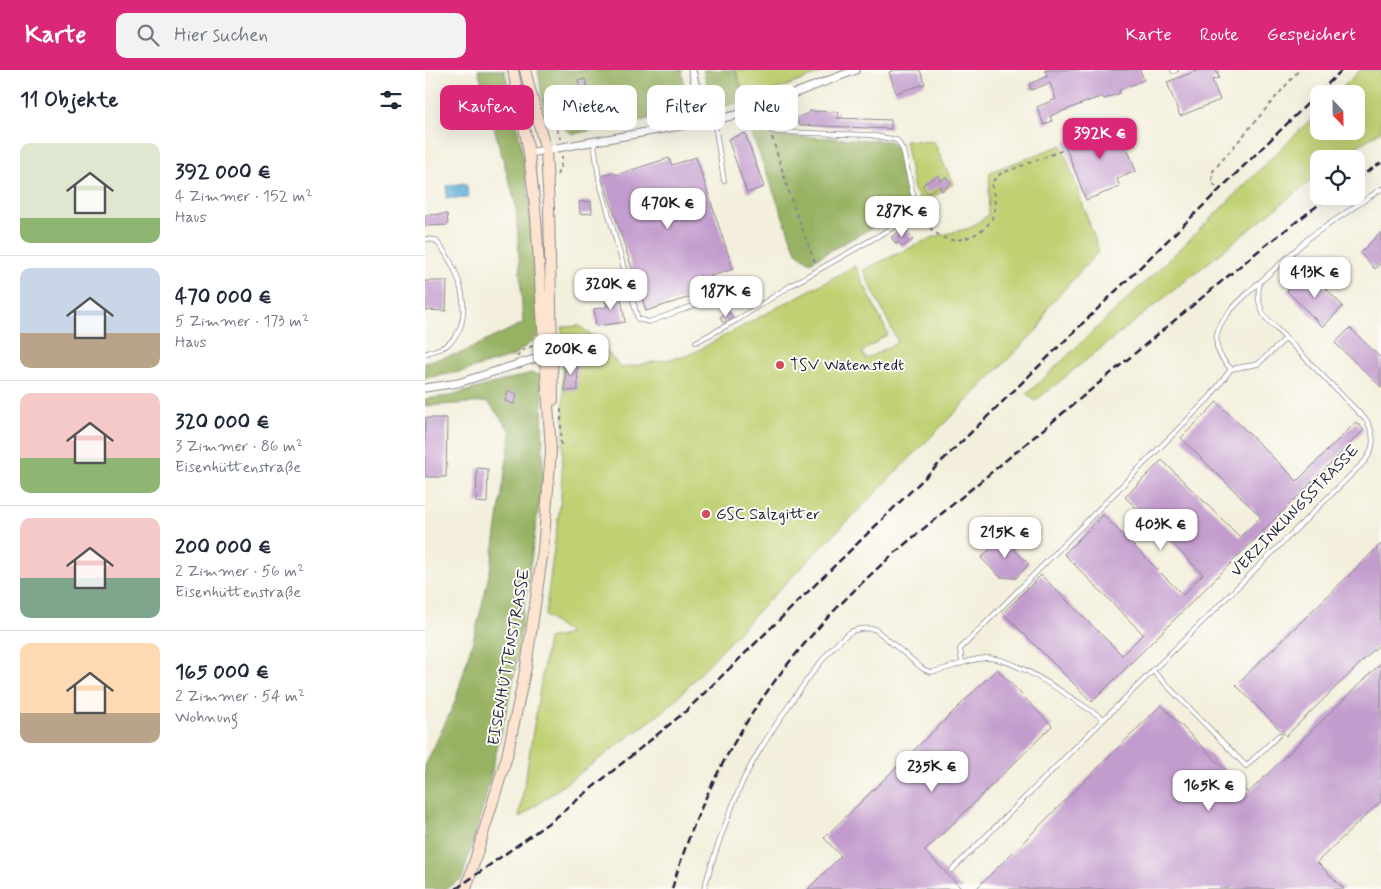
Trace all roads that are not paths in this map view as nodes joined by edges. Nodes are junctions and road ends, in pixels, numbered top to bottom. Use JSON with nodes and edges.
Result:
{"nodes":[{"id":1,"x":513,"y":70,"type":"edge"},
{"id":2,"x":525,"y":70,"type":"edge"},
{"id":3,"x":692,"y":70,"type":"edge"},
{"id":4,"x":857,"y":70,"type":"edge"},
{"id":5,"x":696,"y":85,"type":"edge"},
{"id":6,"x":798,"y":92,"type":"edge"},
{"id":7,"x":659,"y":130,"type":"edge"},
{"id":8,"x":716,"y":130,"type":"edge"},
{"id":9,"x":770,"y":130,"type":"edge"},
{"id":10,"x":594,"y":142,"type":"junction"},
{"id":11,"x":546,"y":152,"type":"junction"},
{"id":12,"x":529,"y":153,"type":"junction"},
{"id":13,"x":724,"y":181,"type":"dead end"},
{"id":14,"x":1381,"y":189,"type":"edge"},
{"id":15,"x":425,"y":239,"type":"edge"},
{"id":16,"x":1260,"y":282,"type":"junction"},
{"id":17,"x":706,"y":301,"type":"dead end"},
{"id":18,"x":1285,"y":338,"type":"junction"},
{"id":19,"x":696,"y":342,"type":"dead end"},
{"id":20,"x":425,"y":354,"type":"edge"},
{"id":21,"x":549,"y":355,"type":"junction"},
{"id":22,"x":1231,"y":369,"type":"junction"},
{"id":23,"x":425,"y":388,"type":"edge"},
{"id":24,"x":962,"y":662,"type":"junction"},
{"id":25,"x":1153,"y":671,"type":"junction"},
{"id":26,"x":1104,"y":719,"type":"junction"},
{"id":27,"x":1279,"y":735,"type":"dead end"},
{"id":28,"x":952,"y":870,"type":"dead end"},
{"id":29,"x":466,"y":889,"type":"edge"},
{"id":30,"x":704,"y":889,"type":"edge"}],
"edges":[{"from":1,"to":12,"type":"street","name":"EISENHÜTTENSTRASSE"},
{"from":2,"to":11,"type":"street","name":"EISENHÜTTENSTRASSE"},
{"from":3,"to":5,"type":"street"},
{"from":4,"to":6,"type":"street"},
{"from":7,"to":10,"type":"street"},
{"from":8,"to":13,"type":"lane"},
{"from":9,"to":19,"type":"lane"},
{"from":10,"to":11,"type":"street"},
{"from":10,"to":17,"type":"lane"},
{"from":11,"to":12,"type":"street"},
{"from":11,"to":21,"type":"street","name":"EISENHÜTTENSTRASSE"},
{"from":12,"to":21,"type":"street","name":"EISENHÜTTENSTRASSE"},
{"from":14,"to":16,"type":"lane"},
{"from":15,"to":20,"type":"lane"},
{"from":16,"to":18,"type":"lane","name":"VERZINKUNGSSTRASSE"},
{"from":16,"to":22,"type":"lane"},
{"from":18,"to":22,"type":"lane"},
{"from":18,"to":25,"type":"lane","name":"VERZINKUNGSSTRASSE"},
{"from":21,"to":23,"type":"street"},
{"from":21,"to":29,"type":"street","name":"EISENHÜTTENSTRASSE"},
{"from":22,"to":24,"type":"lane"},
{"from":24,"to":26,"type":"lane"},
{"from":24,"to":30,"type":"lane"},
{"from":25,"to":26,"type":"lane","name":"VERZINKUNGSSTRASSE"},
{"from":25,"to":27,"type":"lane"},
{"from":26,"to":28,"type":"lane","name":"VERZINKUNGSSTRASSE"}]}
